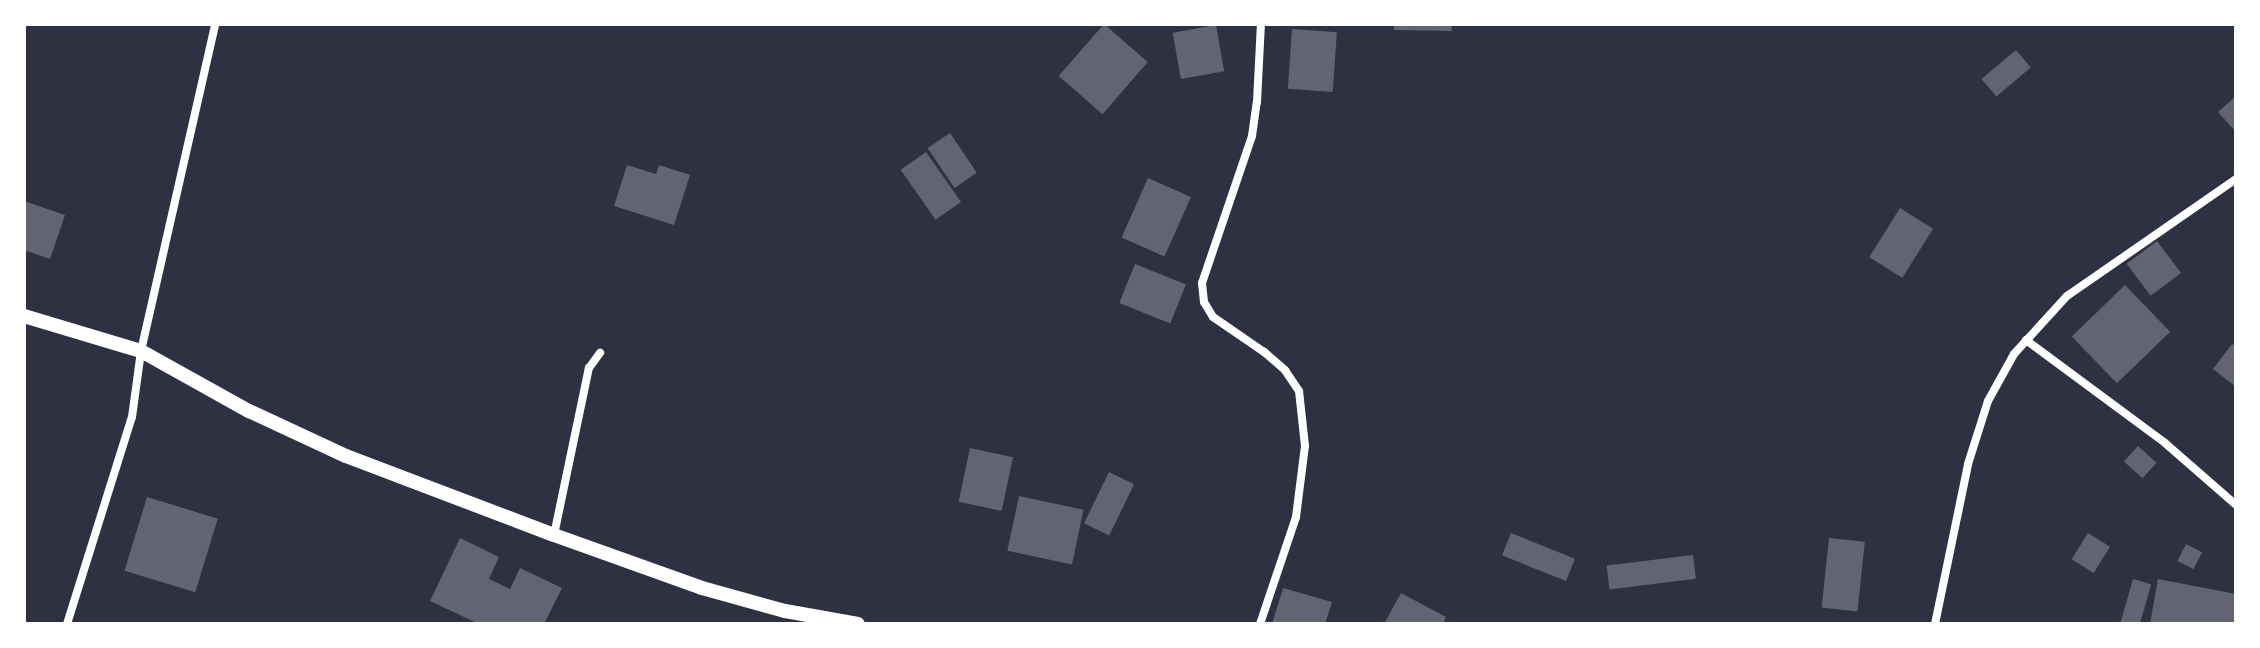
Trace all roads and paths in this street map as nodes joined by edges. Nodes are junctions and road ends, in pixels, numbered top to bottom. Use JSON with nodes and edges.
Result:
{"nodes":[{"id":1,"x":215,"y":24,"type":"edge"},
{"id":2,"x":1261,"y":24,"type":"edge"},
{"id":3,"x":2236,"y":179,"type":"edge"},
{"id":4,"x":24,"y":316,"type":"edge"},
{"id":5,"x":2026,"y":340,"type":"junction"},
{"id":6,"x":141,"y":351,"type":"junction"},
{"id":7,"x":600,"y":353,"type":"dead end"},
{"id":8,"x":2236,"y":505,"type":"edge"},
{"id":9,"x":554,"y":535,"type":"junction"},
{"id":10,"x":67,"y":624,"type":"edge"},
{"id":11,"x":858,"y":624,"type":"edge"},
{"id":12,"x":1260,"y":624,"type":"edge"},
{"id":13,"x":1935,"y":624,"type":"edge"}],
"edges":[{"from":1,"to":6,"type":"street"},
{"from":2,"to":12,"type":"street"},
{"from":3,"to":5,"type":"street"},
{"from":4,"to":6,"type":"street"},
{"from":5,"to":8,"type":"street"},
{"from":5,"to":13,"type":"street"},
{"from":6,"to":9,"type":"street"},
{"from":6,"to":10,"type":"street"},
{"from":7,"to":9,"type":"street"},
{"from":9,"to":11,"type":"street"}]}
